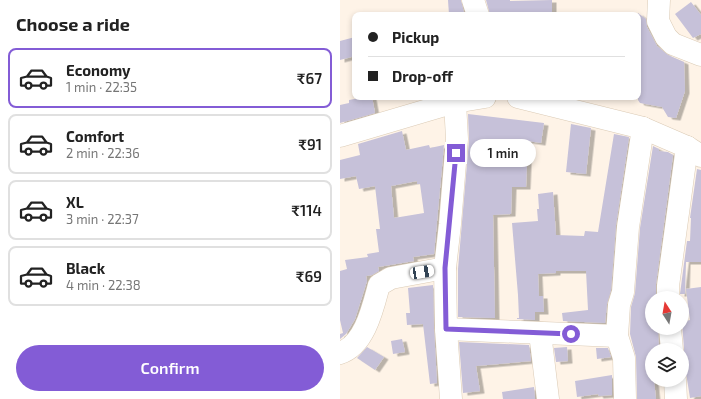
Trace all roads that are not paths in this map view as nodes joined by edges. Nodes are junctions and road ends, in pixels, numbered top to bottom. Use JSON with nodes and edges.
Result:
{"nodes":[{"id":1,"x":473,"y":0,"type":"edge"},
{"id":2,"x":659,"y":0,"type":"edge"},
{"id":3,"x":477,"y":12,"type":"edge"},
{"id":4,"x":701,"y":55,"type":"edge"},
{"id":5,"x":467,"y":100,"type":"edge"},
{"id":6,"x":530,"y":100,"type":"edge"},
{"id":7,"x":455,"y":102,"type":"junction"},
{"id":8,"x":643,"y":128,"type":"junction"},
{"id":9,"x":340,"y":136,"type":"edge"},
{"id":10,"x":694,"y":151,"type":"edge"},
{"id":11,"x":445,"y":268,"type":"junction"},
{"id":12,"x":668,"y":291,"type":"edge"},
{"id":13,"x":446,"y":329,"type":"junction"},
{"id":14,"x":540,"y":333,"type":"junction"},
{"id":15,"x":617,"y":336,"type":"junction"},
{"id":16,"x":340,"y":352,"type":"edge"},
{"id":17,"x":675,"y":387,"type":"edge"},
{"id":18,"x":451,"y":399,"type":"edge"},
{"id":19,"x":548,"y":399,"type":"edge"},
{"id":20,"x":625,"y":399,"type":"edge"},
{"id":21,"x":676,"y":399,"type":"edge"}],
"edges":[{"from":1,"to":3,"type":"street"},
{"from":2,"to":4,"type":"street"},
{"from":5,"to":7,"type":"street"},
{"from":6,"to":8,"type":"street"},
{"from":7,"to":9,"type":"street"},
{"from":7,"to":11,"type":"street"},
{"from":8,"to":10,"type":"street"},
{"from":8,"to":15,"type":"street"},
{"from":10,"to":12,"type":"street"},
{"from":11,"to":13,"type":"street"},
{"from":11,"to":16,"type":"street"},
{"from":13,"to":14,"type":"street"},
{"from":13,"to":18,"type":"street"},
{"from":14,"to":15,"type":"street"},
{"from":14,"to":19,"type":"street"},
{"from":15,"to":20,"type":"street"},
{"from":17,"to":21,"type":"street"}]}
